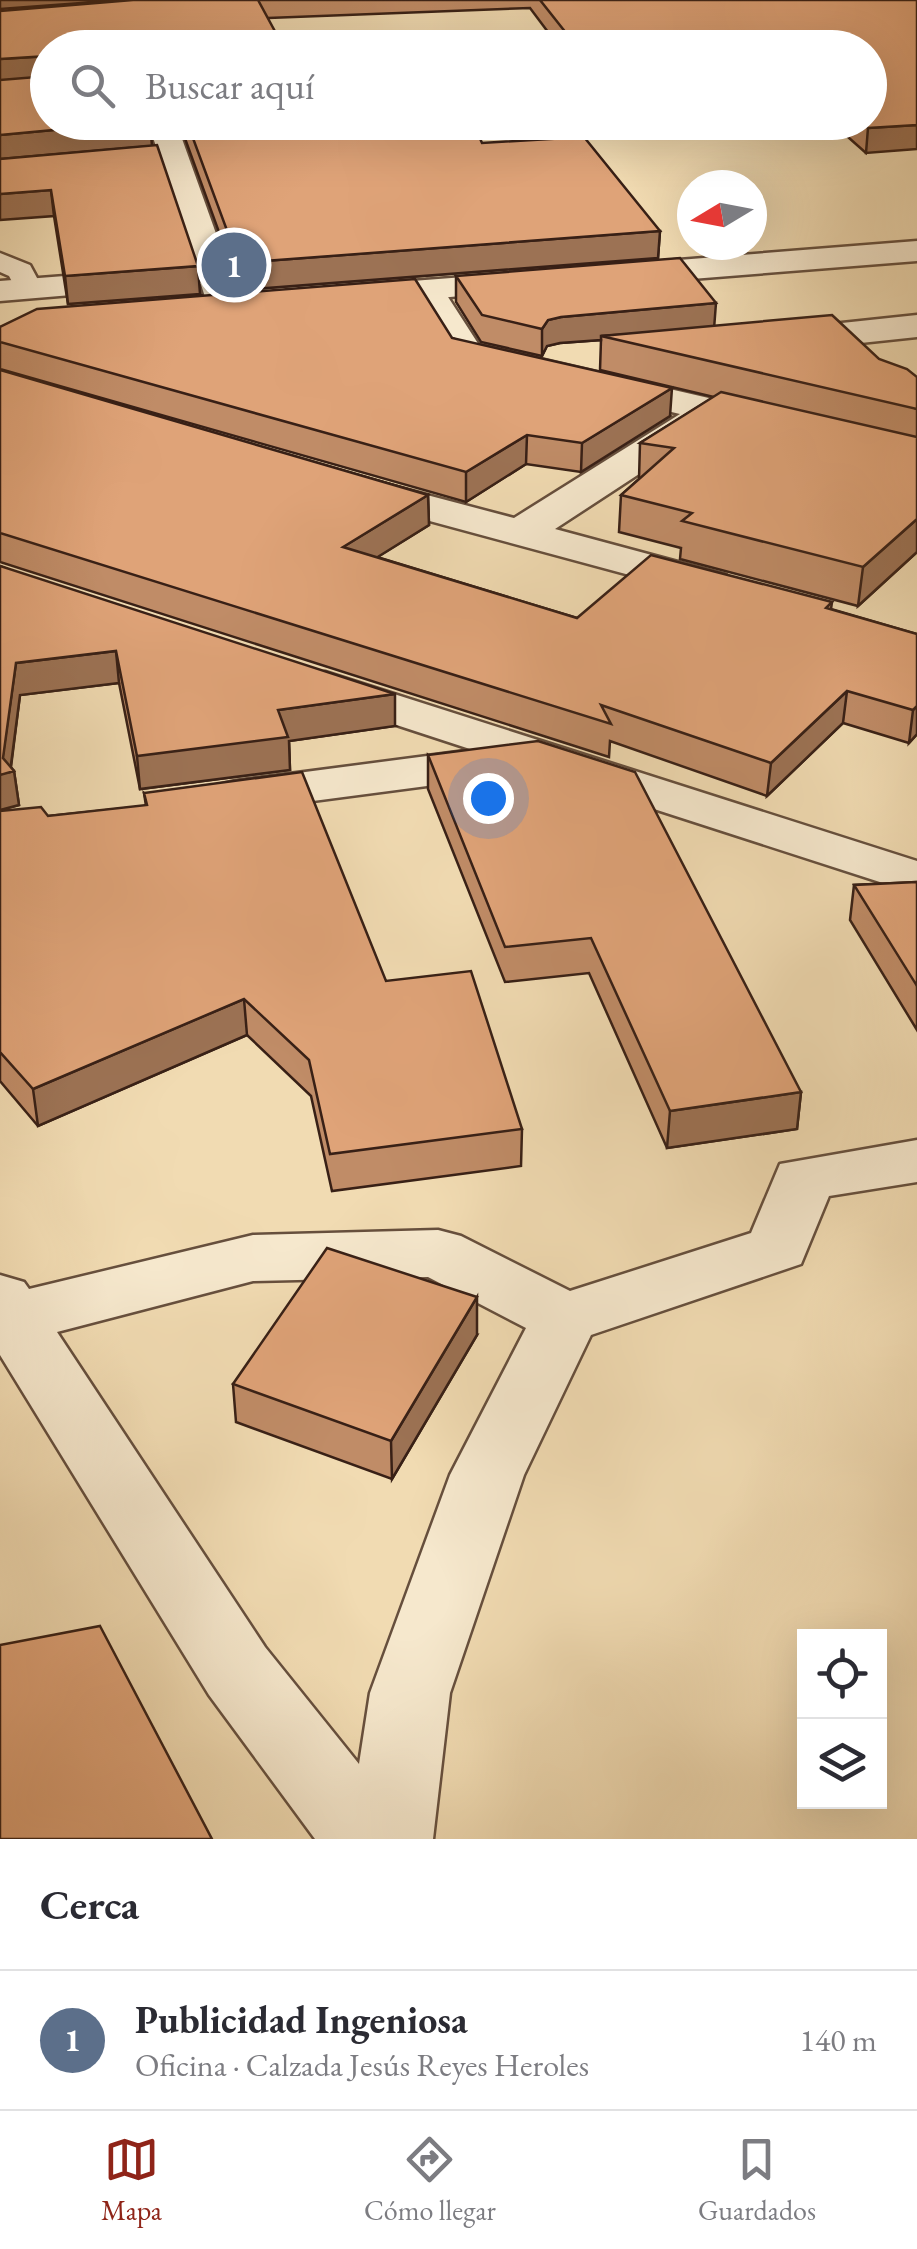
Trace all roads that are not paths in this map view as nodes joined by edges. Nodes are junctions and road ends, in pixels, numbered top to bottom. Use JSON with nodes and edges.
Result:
{"nodes":[{"id":1,"x":169,"y":140,"type":"edge"},
{"id":2,"x":175,"y":156,"type":"junction"},
{"id":3,"x":136,"y":160,"type":"edge"},
{"id":4,"x":917,"y":221,"type":"edge"},
{"id":5,"x":767,"y":233,"type":"edge"},
{"id":6,"x":677,"y":239,"type":"edge"},
{"id":7,"x":613,"y":244,"type":"edge"},
{"id":8,"x":534,"y":250,"type":"edge"},
{"id":9,"x":917,"y":251,"type":"edge"},
{"id":10,"x":0,"y":261,"type":"edge"},
{"id":11,"x":14,"y":290,"type":"edge"},
{"id":12,"x":220,"y":290,"type":"junction"},
{"id":13,"x":427,"y":290,"type":"junction"},
{"id":14,"x":94,"y":316,"type":"edge"},
{"id":15,"x":917,"y":326,"type":"edge"},
{"id":16,"x":751,"y":343,"type":"edge"},
{"id":17,"x":621,"y":354,"type":"edge"},
{"id":18,"x":509,"y":362,"type":"junction"},
{"id":19,"x":714,"y":410,"type":"junction"},
{"id":20,"x":917,"y":458,"type":"edge"},
{"id":21,"x":316,"y":477,"type":"edge"},
{"id":22,"x":518,"y":534,"type":"junction"},
{"id":23,"x":746,"y":594,"type":"edge"},
{"id":24,"x":278,"y":670,"type":"edge"},
{"id":25,"x":538,"y":756,"type":"junction"},
{"id":26,"x":192,"y":802,"type":"edge"},
{"id":27,"x":917,"y":878,"type":"edge"},
{"id":28,"x":917,"y":1161,"type":"edge"},
{"id":29,"x":4,"y":1313,"type":"edge"},
{"id":30,"x":566,"y":1318,"type":"junction"},
{"id":31,"x":366,"y":1839,"type":"edge"},
{"id":32,"x":390,"y":1839,"type":"edge"}],
"edges":[{"from":1,"to":2,"type":"street"},
{"from":2,"to":3,"type":"street"},
{"from":2,"to":12,"type":"street"},
{"from":4,"to":5,"type":"street"},
{"from":6,"to":7,"type":"street"},
{"from":8,"to":12,"type":"street"},
{"from":9,"to":13,"type":"street"},
{"from":10,"to":11,"type":"lane"},
{"from":11,"to":12,"type":"street"},
{"from":12,"to":13,"type":"street"},
{"from":12,"to":14,"type":"street"},
{"from":13,"to":18,"type":"street"},
{"from":15,"to":16,"type":"street"},
{"from":17,"to":18,"type":"street"},
{"from":18,"to":19,"type":"street"},
{"from":19,"to":20,"type":"street"},
{"from":19,"to":22,"type":"street"},
{"from":21,"to":22,"type":"street"},
{"from":22,"to":23,"type":"street"},
{"from":24,"to":25,"type":"street"},
{"from":25,"to":26,"type":"street"},
{"from":25,"to":27,"type":"street"},
{"from":28,"to":30,"type":"street"},
{"from":29,"to":30,"type":"street"},
{"from":29,"to":31,"type":"street"},
{"from":30,"to":32,"type":"street"}]}
